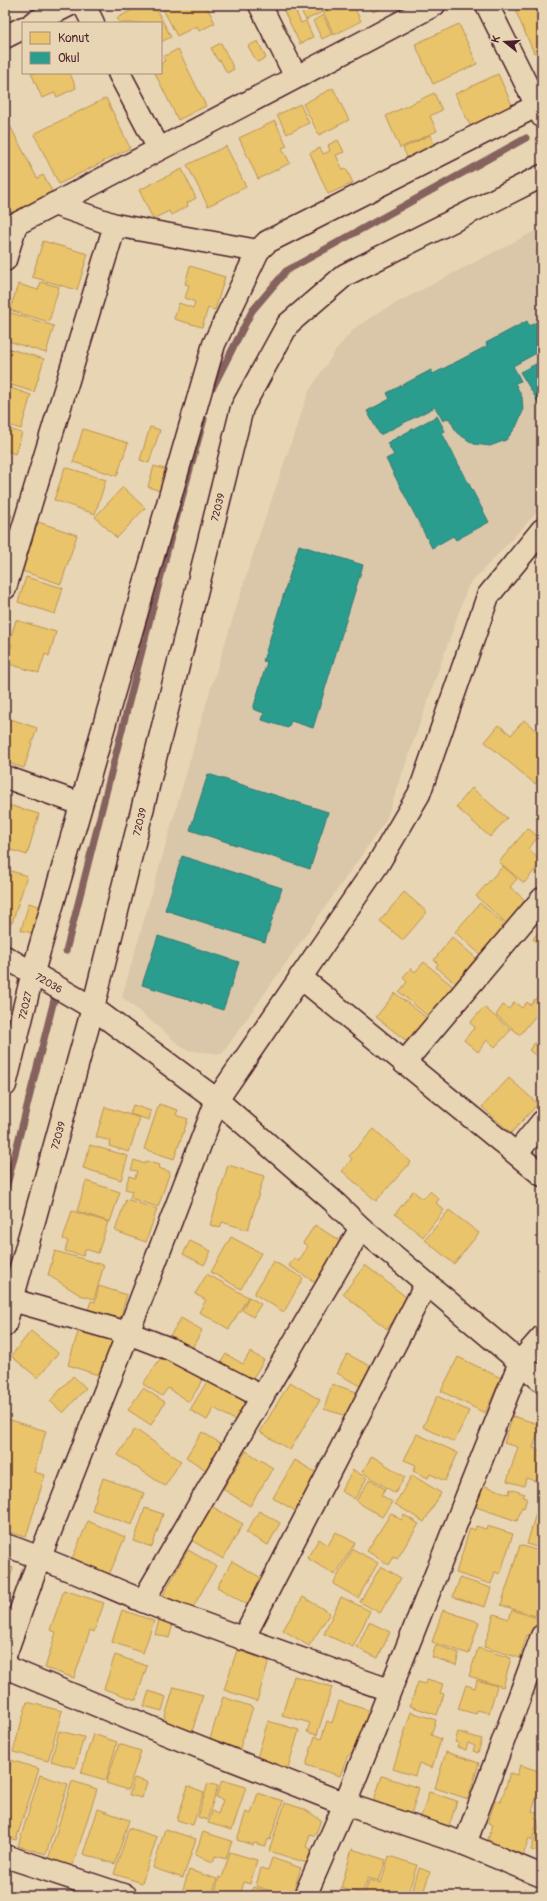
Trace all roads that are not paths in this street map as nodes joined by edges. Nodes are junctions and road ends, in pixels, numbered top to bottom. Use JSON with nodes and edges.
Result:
{"nodes":[{"id":1,"x":69,"y":5,"type":"edge"},
{"id":2,"x":84,"y":5,"type":"edge"},
{"id":3,"x":260,"y":5,"type":"edge"},
{"id":4,"x":434,"y":5,"type":"edge"},
{"id":5,"x":487,"y":5,"type":"edge"},
{"id":6,"x":35,"y":22,"type":"edge"},
{"id":7,"x":93,"y":22,"type":"edge"},
{"id":8,"x":22,"y":28,"type":"edge"},
{"id":9,"x":5,"y":37,"type":"edge"},
{"id":10,"x":294,"y":73,"type":"dead end"},
{"id":11,"x":120,"y":74,"type":"edge"},
{"id":12,"x":540,"y":109,"type":"edge"},
{"id":13,"x":158,"y":149,"type":"junction"},
{"id":14,"x":542,"y":176,"type":"edge"},
{"id":15,"x":54,"y":204,"type":"junction"},
{"id":16,"x":115,"y":225,"type":"junction"},
{"id":17,"x":10,"y":227,"type":"edge"},
{"id":18,"x":258,"y":251,"type":"junction"},
{"id":19,"x":5,"y":260,"type":"edge"},
{"id":20,"x":538,"y":542,"type":"edge"},
{"id":21,"x":5,"y":588,"type":"edge"},
{"id":22,"x":5,"y":777,"type":"edge"},
{"id":23,"x":81,"y":804,"type":"junction"},
{"id":24,"x":542,"y":899,"type":"edge"},
{"id":25,"x":5,"y":957,"type":"edge"},
{"id":26,"x":33,"y":972,"type":"junction"},
{"id":27,"x":300,"y":977,"type":"junction"},
{"id":28,"x":93,"y":1008,"type":"junction"},
{"id":29,"x":404,"y":1063,"type":"junction"},
{"id":30,"x":5,"y":1085,"type":"edge"},
{"id":31,"x":216,"y":1100,"type":"junction"},
{"id":32,"x":542,"y":1122,"type":"edge"},
{"id":33,"x":517,"y":1153,"type":"junction"},
{"id":34,"x":542,"y":1175,"type":"edge"},
{"id":35,"x":361,"y":1228,"type":"junction"},
{"id":36,"x":426,"y":1284,"type":"junction"},
{"id":37,"x":12,"y":1300,"type":"junction"},
{"id":38,"x":5,"y":1325,"type":"edge"},
{"id":39,"x":128,"y":1333,"type":"junction"},
{"id":40,"x":542,"y":1337,"type":"edge"},
{"id":41,"x":520,"y":1362,"type":"junction"},
{"id":42,"x":542,"y":1381,"type":"edge"},
{"id":43,"x":262,"y":1397,"type":"junction"},
{"id":44,"x":5,"y":1545,"type":"edge"},
{"id":45,"x":40,"y":1557,"type":"junction"},
{"id":46,"x":143,"y":1600,"type":"junction"},
{"id":47,"x":542,"y":1636,"type":"edge"},
{"id":48,"x":243,"y":1639,"type":"junction"},
{"id":49,"x":5,"y":1655,"type":"edge"},
{"id":50,"x":5,"y":1667,"type":"edge"},
{"id":51,"x":389,"y":1690,"type":"junction"},
{"id":52,"x":345,"y":1804,"type":"junction"},
{"id":53,"x":464,"y":1844,"type":"junction"},
{"id":54,"x":5,"y":1856,"type":"edge"},
{"id":55,"x":542,"y":1876,"type":"edge"},
{"id":56,"x":119,"y":1895,"type":"edge"},
{"id":57,"x":305,"y":1896,"type":"edge"}],
"edges":[{"from":1,"to":6,"type":"street"},
{"from":2,"to":7,"type":"street"},
{"from":3,"to":10,"type":"street"},
{"from":4,"to":13,"type":"street"},
{"from":5,"to":12,"type":"street"},
{"from":8,"to":9,"type":"street"},
{"from":11,"to":13,"type":"street"},
{"from":12,"to":18,"type":"street"},
{"from":13,"to":15,"type":"street"},
{"from":14,"to":28,"type":"street","name":"72039"},
{"from":15,"to":16,"type":"street"},
{"from":15,"to":17,"type":"street"},
{"from":16,"to":18,"type":"street"},
{"from":16,"to":21,"type":"street"},
{"from":17,"to":19,"type":"street"},
{"from":18,"to":23,"type":"street","name":"72027"},
{"from":20,"to":27,"type":"street"},
{"from":22,"to":23,"type":"street"},
{"from":23,"to":26,"type":"street","name":"72027"},
{"from":24,"to":29,"type":"street"},
{"from":25,"to":26,"type":"street","name":"72036"},
{"from":26,"to":28,"type":"street","name":"72036"},
{"from":26,"to":30,"type":"street","name":"72027"},
{"from":27,"to":29,"type":"street"},
{"from":27,"to":31,"type":"street"},
{"from":28,"to":31,"type":"street","name":"72036"},
{"from":28,"to":37,"type":"street","name":"72039"},
{"from":29,"to":33,"type":"street"},
{"from":31,"to":35,"type":"street","name":"72036"},
{"from":31,"to":39,"type":"street"},
{"from":32,"to":33,"type":"street"},
{"from":33,"to":34,"type":"street"},
{"from":35,"to":36,"type":"street","name":"72036"},
{"from":35,"to":43,"type":"street"},
{"from":36,"to":41,"type":"street","name":"72036"},
{"from":36,"to":48,"type":"street"},
{"from":37,"to":38,"type":"street","name":"72039"},
{"from":37,"to":39,"type":"street"},
{"from":39,"to":43,"type":"street"},
{"from":39,"to":45,"type":"street"},
{"from":40,"to":41,"type":"street"},
{"from":41,"to":42,"type":"street","name":"72036"},
{"from":41,"to":51,"type":"street"},
{"from":43,"to":46,"type":"street"},
{"from":44,"to":45,"type":"street"},
{"from":45,"to":46,"type":"street"},
{"from":45,"to":49,"type":"street"},
{"from":46,"to":48,"type":"street"},
{"from":47,"to":53,"type":"street"},
{"from":48,"to":51,"type":"street"},
{"from":50,"to":52,"type":"street"},
{"from":51,"to":52,"type":"street"},
{"from":52,"to":53,"type":"street"},
{"from":52,"to":57,"type":"street"},
{"from":53,"to":55,"type":"street"},
{"from":54,"to":56,"type":"street"}]}
